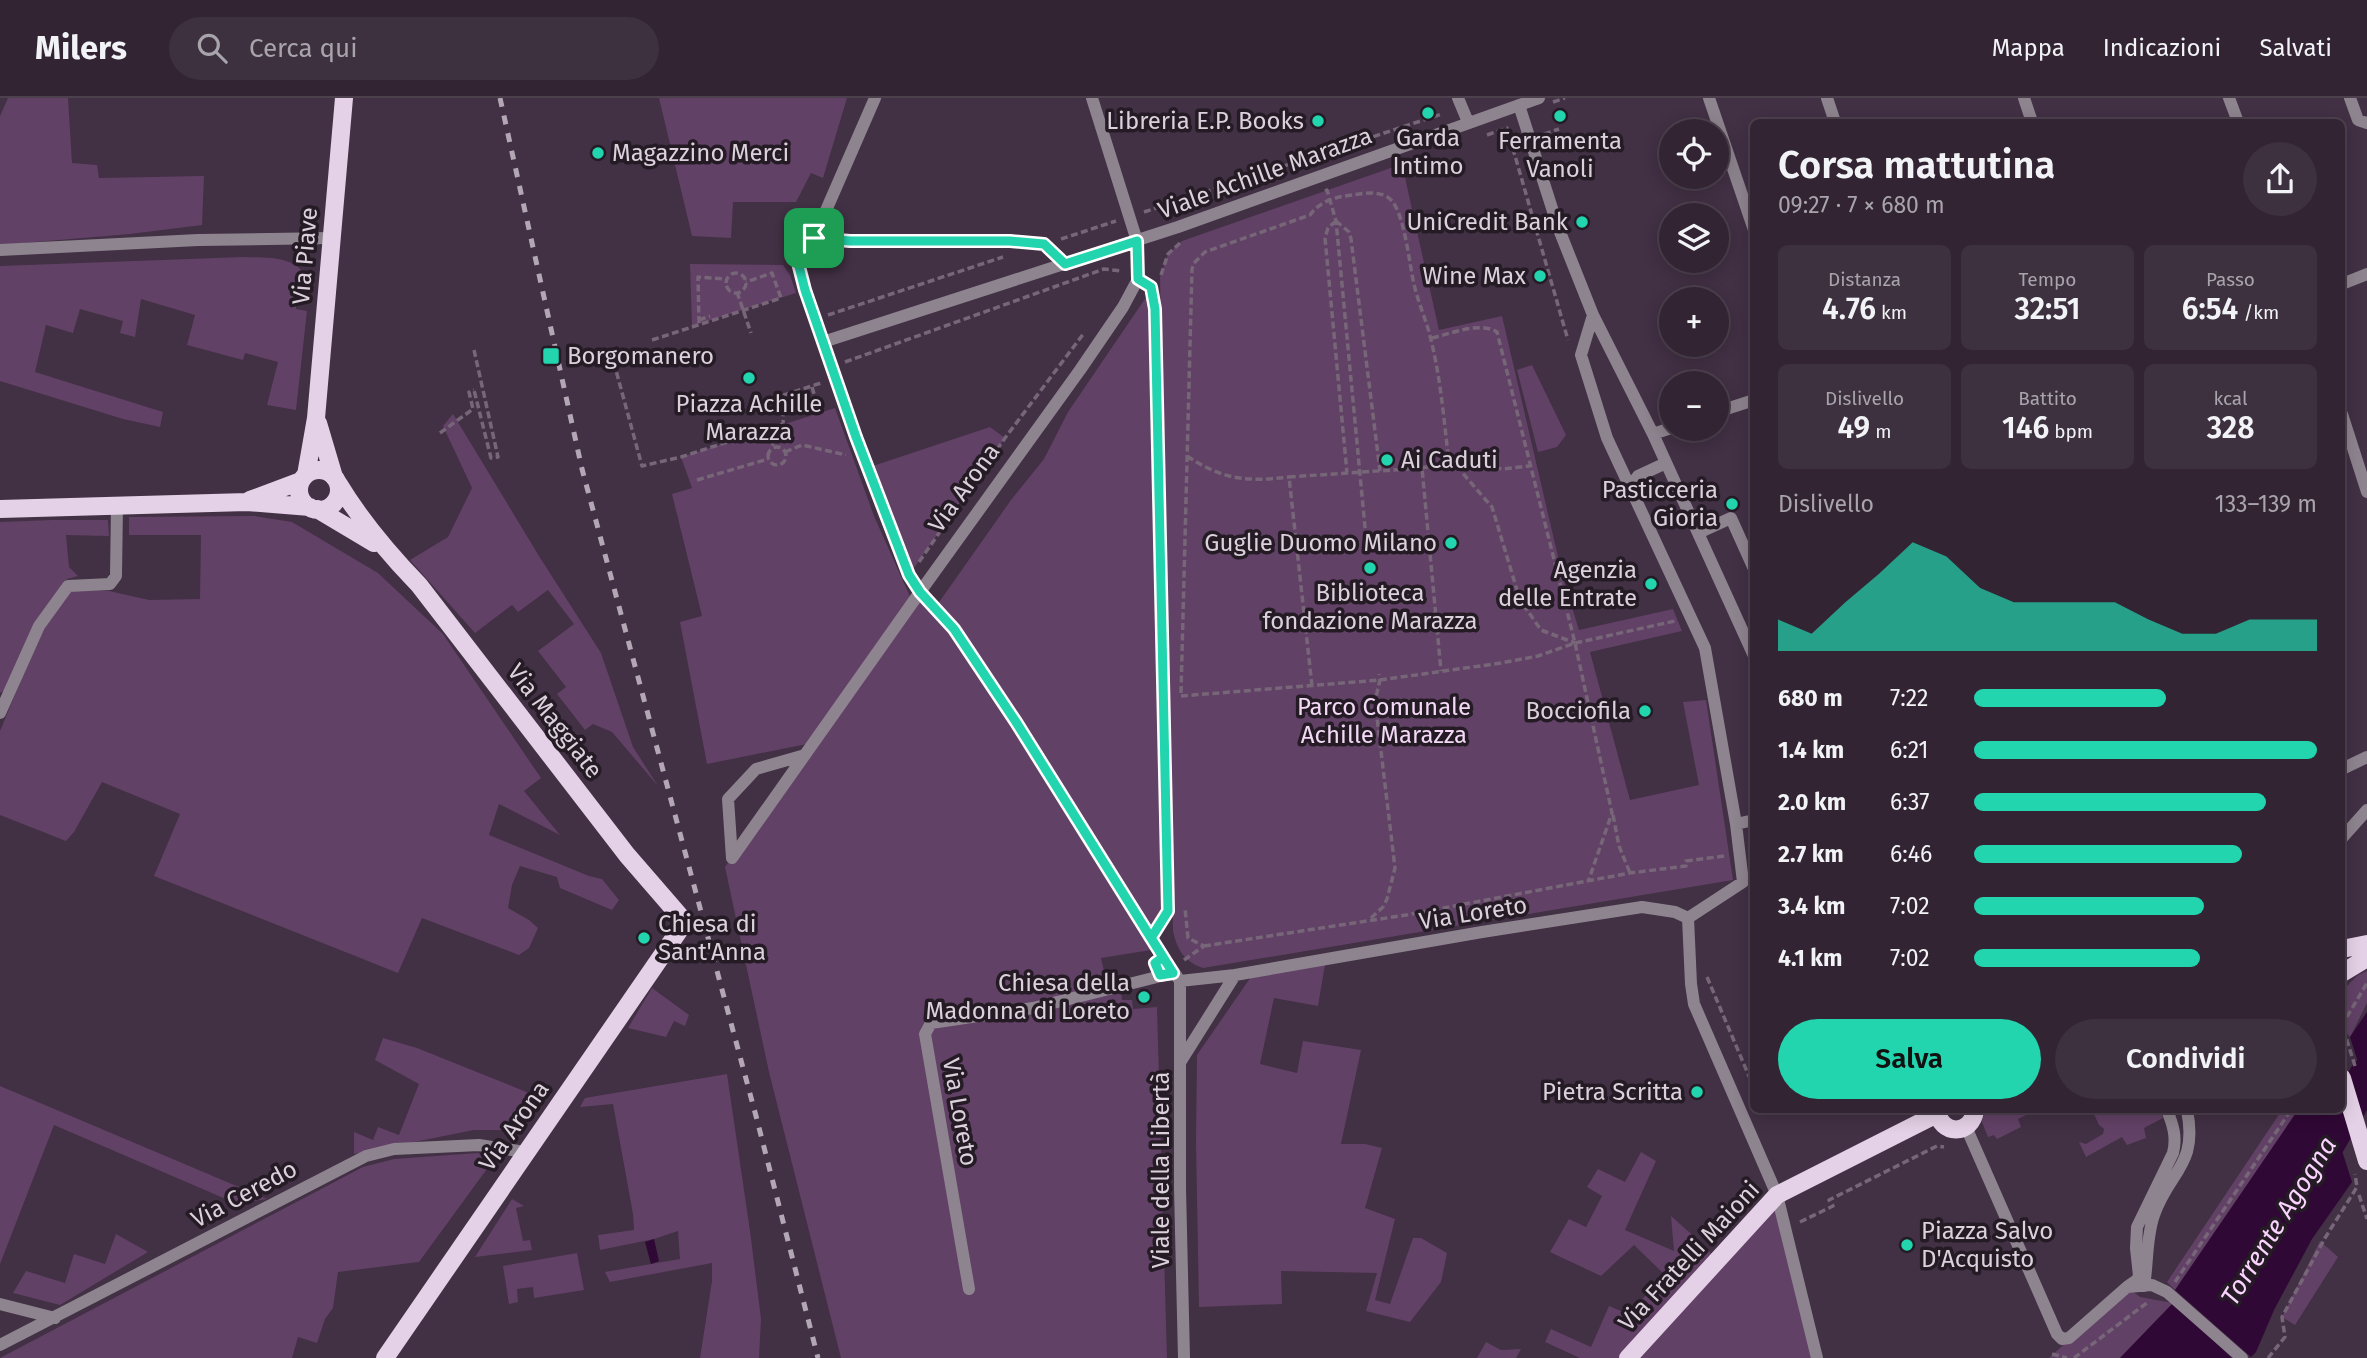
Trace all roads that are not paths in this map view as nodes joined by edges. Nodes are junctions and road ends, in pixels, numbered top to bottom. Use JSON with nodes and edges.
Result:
{"nodes":[{"id":1,"x":344,"y":98,"type":"edge"},
{"id":2,"x":875,"y":98,"type":"edge"},
{"id":3,"x":1092,"y":98,"type":"edge"},
{"id":4,"x":1539,"y":98,"type":"edge"},
{"id":5,"x":1709,"y":98,"type":"edge"},
{"id":6,"x":1827,"y":98,"type":"edge"},
{"id":7,"x":2024,"y":98,"type":"edge"},
{"id":8,"x":2229,"y":98,"type":"edge"},
{"id":9,"x":2350,"y":98,"type":"edge"},
{"id":10,"x":1519,"y":105,"type":"junction"},
{"id":11,"x":1463,"y":110,"type":"edge"},
{"id":12,"x":1834,"y":119,"type":"edge"},
{"id":13,"x":2031,"y":119,"type":"edge"},
{"id":14,"x":2237,"y":119,"type":"edge"},
{"id":15,"x":2367,"y":123,"type":"edge"},
{"id":16,"x":1750,"y":218,"type":"edge"},
{"id":17,"x":331,"y":237,"type":"junction"},
{"id":18,"x":814,"y":238,"type":"junction"},
{"id":19,"x":1137,"y":241,"type":"junction"},
{"id":20,"x":0,"y":250,"type":"edge"},
{"id":21,"x":1065,"y":264,"type":"junction"},
{"id":22,"x":1138,"y":274,"type":"junction"},
{"id":23,"x":2367,"y":274,"type":"edge"},
{"id":24,"x":2345,"y":283,"type":"edge"},
{"id":25,"x":1594,"y":315,"type":"junction"},
{"id":26,"x":823,"y":342,"type":"junction"},
{"id":27,"x":1750,"y":401,"type":"edge"},
{"id":28,"x":1729,"y":408,"type":"edge"},
{"id":29,"x":316,"y":418,"type":"junction"},
{"id":30,"x":2345,"y":423,"type":"edge"},
{"id":31,"x":1659,"y":432,"type":"edge"},
{"id":32,"x":1653,"y":434,"type":"junction"},
{"id":33,"x":1665,"y":463,"type":"junction"},
{"id":34,"x":304,"y":478,"type":"junction"},
{"id":35,"x":336,"y":480,"type":"junction"},
{"id":36,"x":1630,"y":487,"type":"junction"},
{"id":37,"x":2367,"y":492,"type":"edge"},
{"id":38,"x":247,"y":502,"type":"junction"},
{"id":39,"x":117,"y":505,"type":"junction"},
{"id":40,"x":314,"y":508,"type":"junction"},
{"id":41,"x":0,"y":509,"type":"edge"},
{"id":42,"x":1698,"y":533,"type":"junction"},
{"id":43,"x":385,"y":551,"type":"junction"},
{"id":44,"x":1750,"y":560,"type":"edge"},
{"id":45,"x":920,"y":592,"type":"junction"},
{"id":46,"x":1750,"y":647,"type":"edge"},
{"id":47,"x":0,"y":713,"type":"edge"},
{"id":48,"x":805,"y":755,"type":"junction"},
{"id":49,"x":2367,"y":757,"type":"edge"},
{"id":50,"x":2345,"y":768,"type":"edge"},
{"id":51,"x":2367,"y":810,"type":"edge"},
{"id":52,"x":1750,"y":821,"type":"edge"},
{"id":53,"x":1736,"y":824,"type":"junction"},
{"id":54,"x":2345,"y":835,"type":"edge"},
{"id":55,"x":1688,"y":918,"type":"junction"},
{"id":56,"x":685,"y":922,"type":"joint"},
{"id":57,"x":1151,"y":938,"type":"junction"},
{"id":58,"x":2367,"y":944,"type":"edge"},
{"id":59,"x":2345,"y":948,"type":"edge"},
{"id":60,"x":2367,"y":958,"type":"edge"},
{"id":61,"x":2345,"y":971,"type":"edge"},
{"id":62,"x":1235,"y":975,"type":"junction"},
{"id":63,"x":1177,"y":977,"type":"junction"},
{"id":64,"x":1181,"y":1061,"type":"junction"},
{"id":65,"x":2345,"y":1088,"type":"edge"},
{"id":66,"x":1935,"y":1113,"type":"edge"},
{"id":67,"x":1937,"y":1113,"type":"edge"},
{"id":68,"x":1975,"y":1113,"type":"edge"},
{"id":69,"x":2168,"y":1113,"type":"edge"},
{"id":70,"x":2187,"y":1113,"type":"edge"},
{"id":71,"x":1966,"y":1127,"type":"junction"},
{"id":72,"x":525,"y":1152,"type":"junction"},
{"id":73,"x":2367,"y":1161,"type":"edge"},
{"id":74,"x":1777,"y":1195,"type":"junction"},
{"id":75,"x":2144,"y":1286,"type":"junction"},
{"id":76,"x":2127,"y":1287,"type":"junction"},
{"id":77,"x":969,"y":1289,"type":"dead end"},
{"id":78,"x":0,"y":1304,"type":"edge"},
{"id":79,"x":55,"y":1318,"type":"junction"},
{"id":80,"x":0,"y":1345,"type":"edge"},
{"id":81,"x":385,"y":1358,"type":"edge"},
{"id":82,"x":1184,"y":1358,"type":"edge"},
{"id":83,"x":1628,"y":1358,"type":"edge"},
{"id":84,"x":1817,"y":1358,"type":"edge"},
{"id":85,"x":2242,"y":1358,"type":"edge"}],
"edges":[{"from":1,"to":17,"type":"main road","name":"Via Piave"},
{"from":2,"to":18,"type":"street"},
{"from":3,"to":19,"type":"street"},
{"from":4,"to":10,"type":"street","name":"Viale Achille Marazza"},
{"from":5,"to":16,"type":"street"},
{"from":6,"to":12,"type":"street"},
{"from":7,"to":13,"type":"street"},
{"from":8,"to":14,"type":"street"},
{"from":9,"to":15,"type":"street"},
{"from":10,"to":11,"type":"street","name":"Viale Achille Marazza"},
{"from":10,"to":25,"type":"street"},
{"from":11,"to":19,"type":"street","name":"Viale Achille Marazza"},
{"from":17,"to":20,"type":"street"},
{"from":17,"to":29,"type":"main road","name":"Via Piave"},
{"from":18,"to":21,"type":"street"},
{"from":18,"to":26,"type":"street"},
{"from":19,"to":21,"type":"street","name":"Viale Achille Marazza"},
{"from":19,"to":22,"type":"street"},
{"from":21,"to":26,"type":"street","name":"Viale Achille Marazza"},
{"from":22,"to":45,"type":"street","name":"Via Arona"},
{"from":22,"to":57,"type":"street"},
{"from":23,"to":24,"type":"street"},
{"from":25,"to":32,"type":"street"},
{"from":25,"to":36,"type":"street"},
{"from":26,"to":45,"type":"street"},
{"from":27,"to":28,"type":"street"},
{"from":29,"to":34,"type":"main road","name":"Via Piave"},
{"from":29,"to":35,"type":"main road","name":"Via Piave"},
{"from":30,"to":37,"type":"street"},
{"from":31,"to":32,"type":"street"},
{"from":32,"to":33,"type":"street"},
{"from":33,"to":36,"type":"street"},
{"from":33,"to":42,"type":"street"},
{"from":34,"to":35,"type":"main road"},
{"from":34,"to":38,"type":"main road","name":"Via Maggiate"},
{"from":34,"to":40,"type":"main road"},
{"from":35,"to":40,"type":"main road"},
{"from":35,"to":43,"type":"main road","name":"Via Maggiate"},
{"from":36,"to":53,"type":"street"},
{"from":38,"to":39,"type":"main road","name":"Via Maggiate"},
{"from":38,"to":40,"type":"main road","name":"Via Maggiate"},
{"from":39,"to":41,"type":"main road","name":"Via Maggiate"},
{"from":39,"to":47,"type":"street"},
{"from":40,"to":43,"type":"main road","name":"Via Maggiate"},
{"from":42,"to":44,"type":"street"},
{"from":42,"to":46,"type":"street"},
{"from":43,"to":56,"type":"main road","name":"Via Maggiate"},
{"from":45,"to":48,"type":"street","name":"Via Arona"},
{"from":45,"to":57,"type":"street"},
{"from":48,"to":48,"type":"street","name":"Via Arona"},
{"from":49,"to":50,"type":"street"},
{"from":51,"to":54,"type":"street"},
{"from":52,"to":53,"type":"street"},
{"from":53,"to":55,"type":"street"},
{"from":55,"to":62,"type":"street","name":"Via Loreto"},
{"from":55,"to":74,"type":"street"},
{"from":56,"to":72,"type":"main road","name":"Via Arona"},
{"from":57,"to":63,"type":"street"},
{"from":58,"to":59,"type":"main road"},
{"from":60,"to":61,"type":"main road"},
{"from":62,"to":63,"type":"street","name":"Via Loreto"},
{"from":62,"to":64,"type":"street"},
{"from":63,"to":64,"type":"street","name":"Viale della Libertà"},
{"from":63,"to":77,"type":"street","name":"Via Loreto"},
{"from":64,"to":82,"type":"street","name":"Viale della Libertà"},
{"from":65,"to":73,"type":"main road"},
{"from":66,"to":74,"type":"main road","name":"Via Fratelli Maioni"},
{"from":67,"to":71,"type":"main road"},
{"from":68,"to":71,"type":"main road"},
{"from":69,"to":76,"type":"street"},
{"from":70,"to":75,"type":"street"},
{"from":71,"to":76,"type":"street"},
{"from":72,"to":79,"type":"street","name":"Via Ceredo"},
{"from":72,"to":81,"type":"main road","name":"Via Arona"},
{"from":74,"to":83,"type":"main road","name":"Via Fratelli Maioni"},
{"from":74,"to":84,"type":"street"},
{"from":75,"to":76,"type":"street"},
{"from":75,"to":85,"type":"street"},
{"from":78,"to":79,"type":"street"},
{"from":79,"to":80,"type":"street","name":"Via Ceredo"}]}
